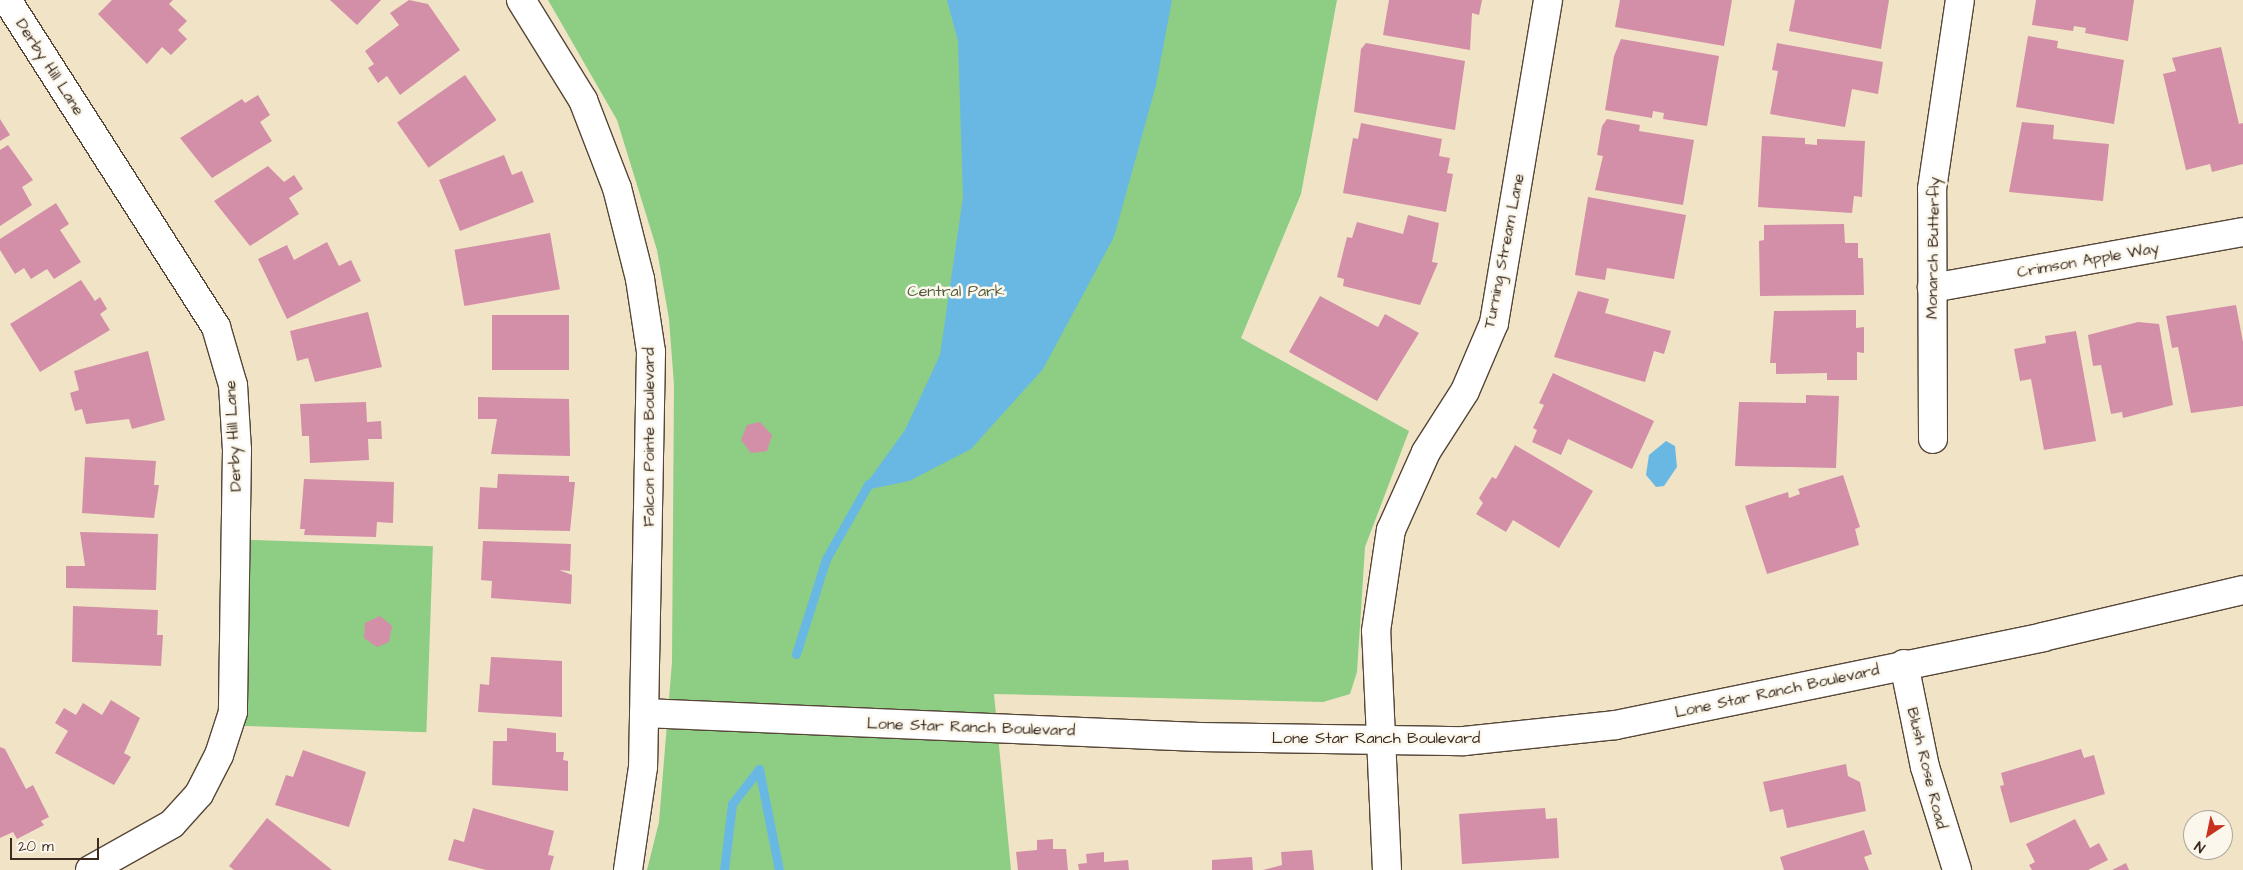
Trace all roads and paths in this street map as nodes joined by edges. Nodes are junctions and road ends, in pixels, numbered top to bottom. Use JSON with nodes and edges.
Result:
{"nodes":[{"id":1,"x":7,"y":0,"type":"edge"},
{"id":2,"x":521,"y":0,"type":"edge"},
{"id":3,"x":1548,"y":0,"type":"edge"},
{"id":4,"x":1960,"y":0,"type":"edge"},
{"id":5,"x":2243,"y":232,"type":"edge"},
{"id":6,"x":1932,"y":288,"type":"junction"},
{"id":7,"x":1933,"y":439,"type":"dead end"},
{"id":8,"x":2243,"y":590,"type":"edge"},
{"id":9,"x":1904,"y":664,"type":"junction"},
{"id":10,"x":644,"y":713,"type":"junction"},
{"id":11,"x":1384,"y":741,"type":"junction"},
{"id":12,"x":90,"y":870,"type":"edge"},
{"id":13,"x":628,"y":870,"type":"edge"},
{"id":14,"x":1387,"y":870,"type":"edge"},
{"id":15,"x":1957,"y":870,"type":"edge"}],
"edges":[{"from":1,"to":12,"type":"street","name":"Derby Hill Lane"},
{"from":2,"to":10,"type":"street","name":"Falcon Pointe Boulevard"},
{"from":3,"to":11,"type":"street","name":"Turning Stream Lane"},
{"from":4,"to":6,"type":"street","name":"Monarch Butterfly"},
{"from":5,"to":6,"type":"street","name":"Crimson Apple Way"},
{"from":6,"to":7,"type":"street","name":"Monarch Butterfly"},
{"from":8,"to":9,"type":"street","name":"Lone Star Ranch Boulevard"},
{"from":9,"to":11,"type":"street","name":"Lone Star Ranch Boulevard"},
{"from":9,"to":15,"type":"street","name":"Blush Rose Road"},
{"from":10,"to":11,"type":"street","name":"Lone Star Ranch Boulevard"},
{"from":10,"to":13,"type":"street","name":"Falcon Pointe Boulevard"},
{"from":11,"to":14,"type":"street","name":"Turning Stream Lane"}]}
